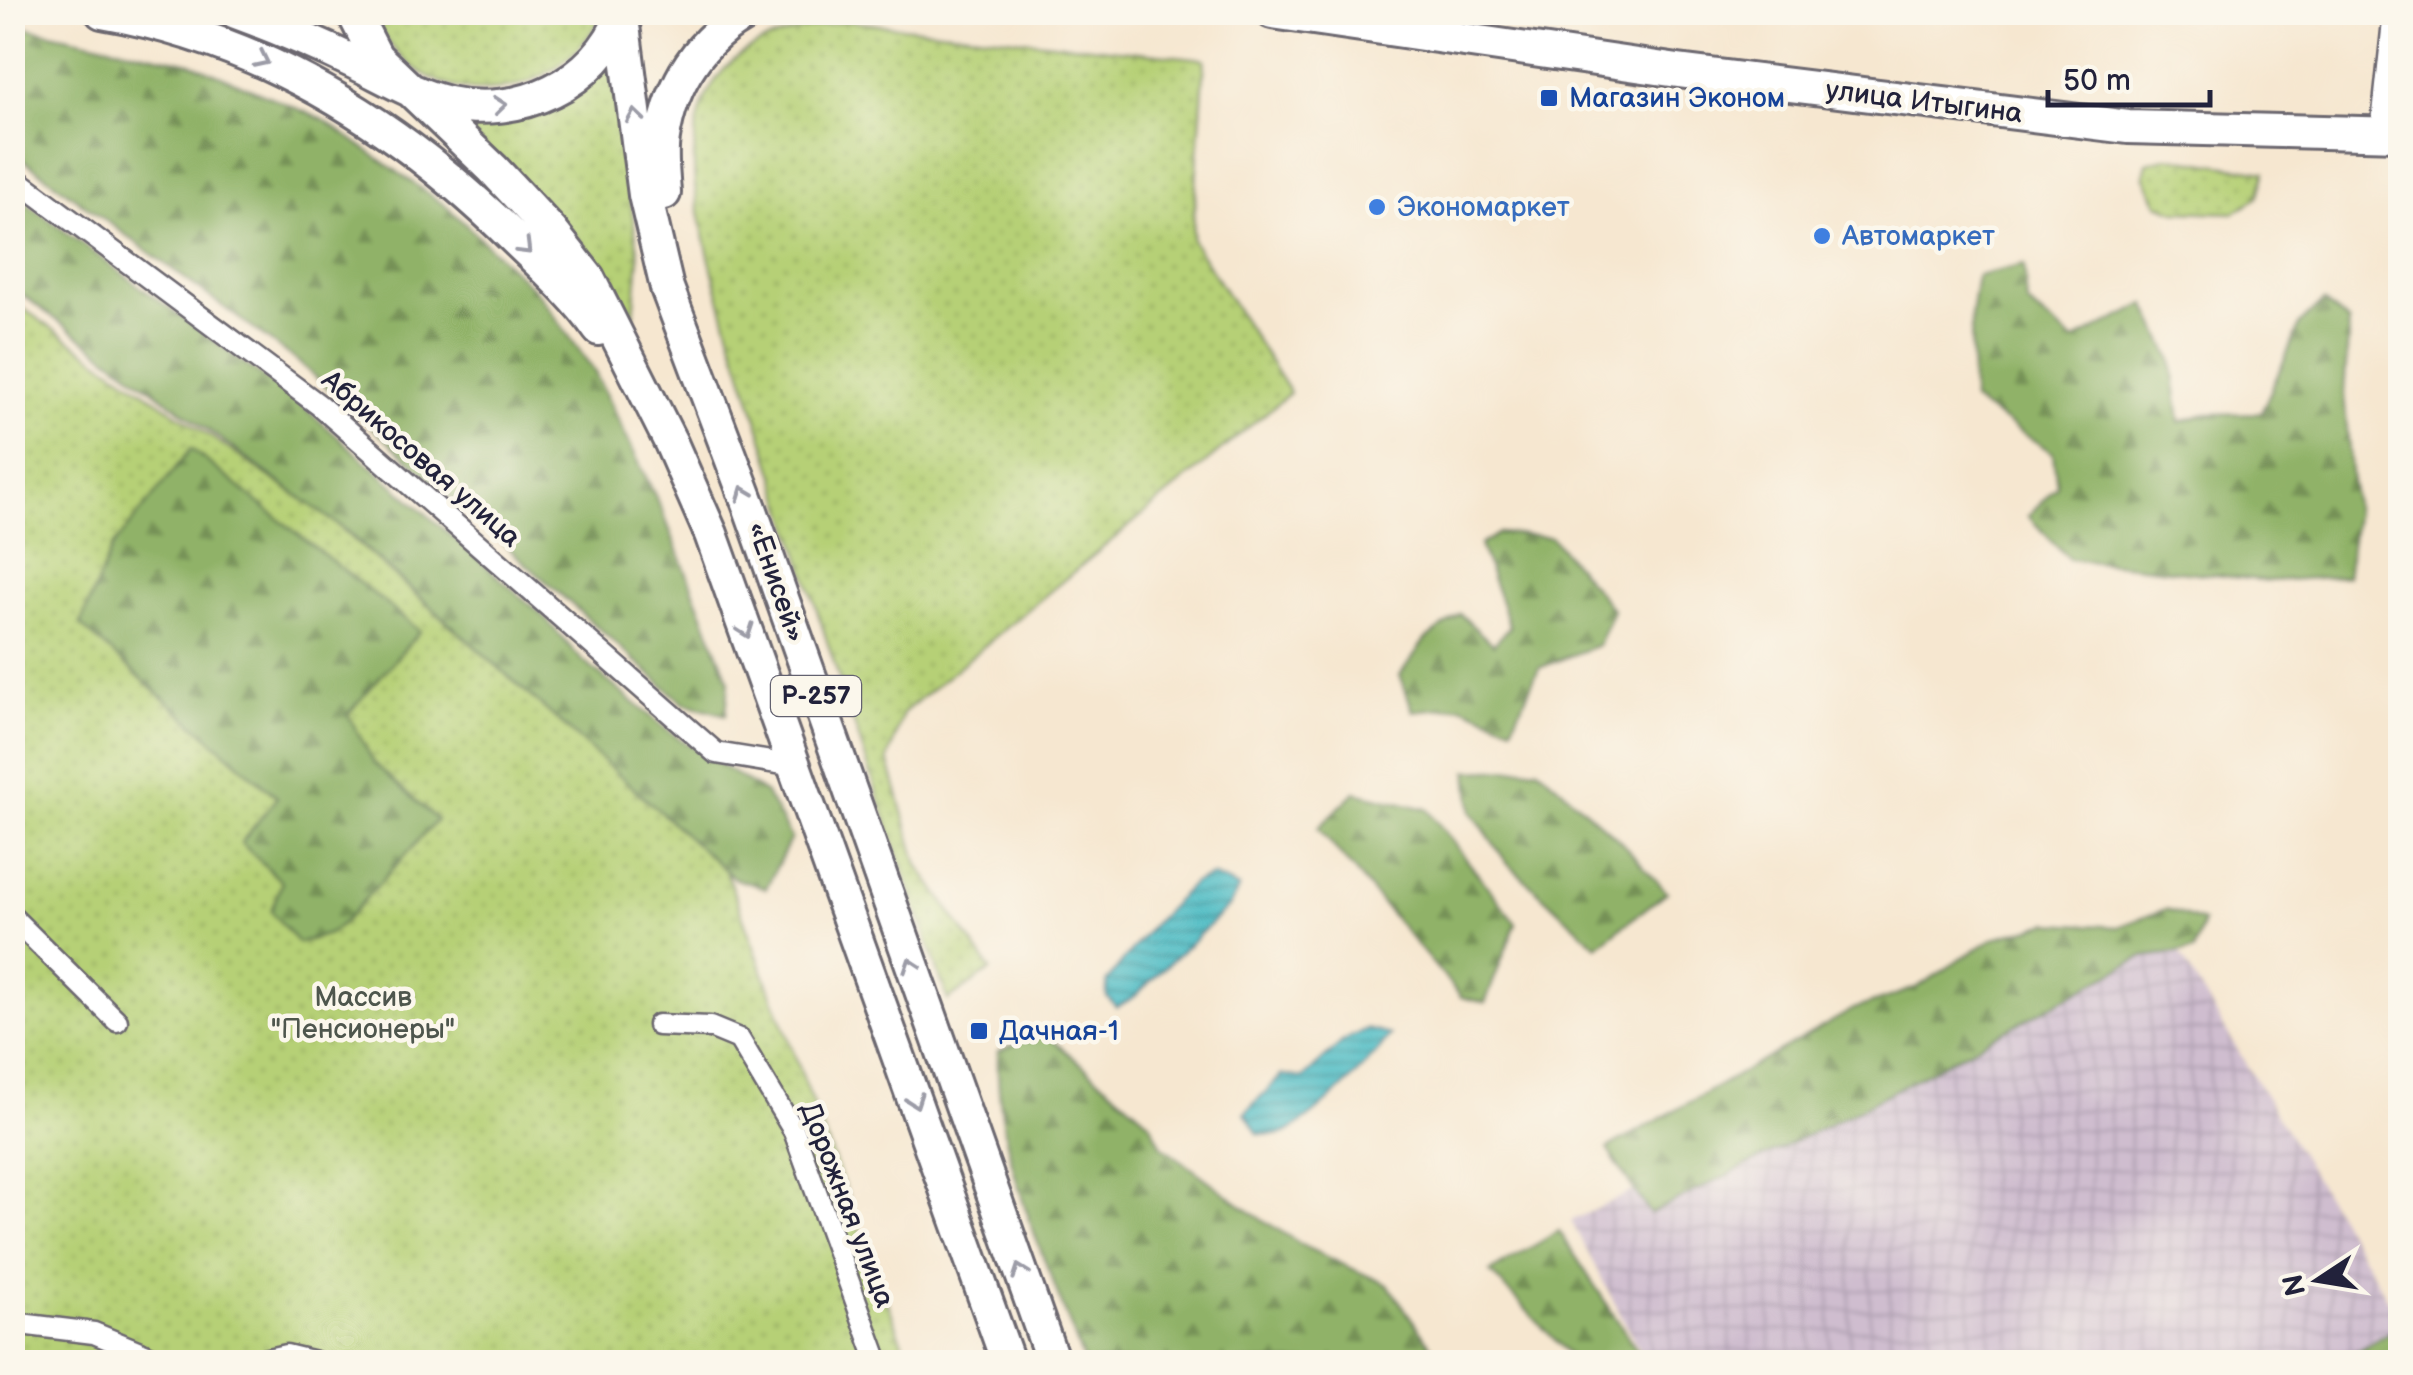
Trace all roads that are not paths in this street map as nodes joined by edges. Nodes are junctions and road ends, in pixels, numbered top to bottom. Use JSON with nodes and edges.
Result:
{"nodes":[{"id":1,"x":102,"y":12,"type":"edge"},
{"id":2,"x":236,"y":12,"type":"edge"},
{"id":3,"x":353,"y":12,"type":"edge"},
{"id":4,"x":750,"y":12,"type":"edge"},
{"id":5,"x":1272,"y":12,"type":"edge"},
{"id":6,"x":2394,"y":12,"type":"edge"},
{"id":7,"x":626,"y":14,"type":"edge"},
{"id":8,"x":406,"y":87,"type":"junction"},
{"id":9,"x":2390,"y":134,"type":"edge"},
{"id":10,"x":12,"y":176,"type":"edge"},
{"id":11,"x":667,"y":288,"type":"junction"},
{"id":12,"x":671,"y":442,"type":"junction"},
{"id":13,"x":795,"y":766,"type":"junction"},
{"id":14,"x":12,"y":916,"type":"edge"},
{"id":15,"x":116,"y":1021,"type":"dead end"},
{"id":16,"x":658,"y":1025,"type":"dead end"},
{"id":17,"x":12,"y":1323,"type":"edge"},
{"id":18,"x":164,"y":1362,"type":"edge"},
{"id":19,"x":254,"y":1362,"type":"edge"},
{"id":20,"x":315,"y":1362,"type":"edge"},
{"id":21,"x":878,"y":1362,"type":"edge"},
{"id":22,"x":1008,"y":1362,"type":"edge"},
{"id":23,"x":1053,"y":1362,"type":"edge"}],
"edges":[{"from":1,"to":12,"type":"main road","number":"Р-257","one_way":true},
{"from":2,"to":8,"type":"main road","name":"«Енисей»","number":"Р-257"},
{"from":3,"to":8,"type":"main road","name":"«Енисей»","number":"Р-257"},
{"from":4,"to":11,"type":"main road"},
{"from":5,"to":9,"type":"main road","name":"улица Итыгина"},
{"from":6,"to":9,"type":"street"},
{"from":8,"to":7,"type":"main road","name":"«Енисей»","number":"Р-257","one_way":true},
{"from":11,"to":7,"type":"main road","name":"«Енисей»","number":"Р-257","one_way":true},
{"from":8,"to":12,"type":"main road","number":"Р-257"},
{"from":10,"to":13,"type":"street","name":"Абрикосовая улица"},
{"from":23,"to":11,"type":"main road","name":"«Енисей»","number":"Р-257","one_way":true},
{"from":12,"to":13,"type":"main road","name":"«Енисей»","number":"Р-257","one_way":true},
{"from":13,"to":22,"type":"main road","name":"«Енисей»","number":"Р-257","one_way":true},
{"from":14,"to":15,"type":"street"},
{"from":16,"to":21,"type":"street","name":"Дорожная улица"},
{"from":17,"to":18,"type":"street"},
{"from":19,"to":20,"type":"street"}]}
